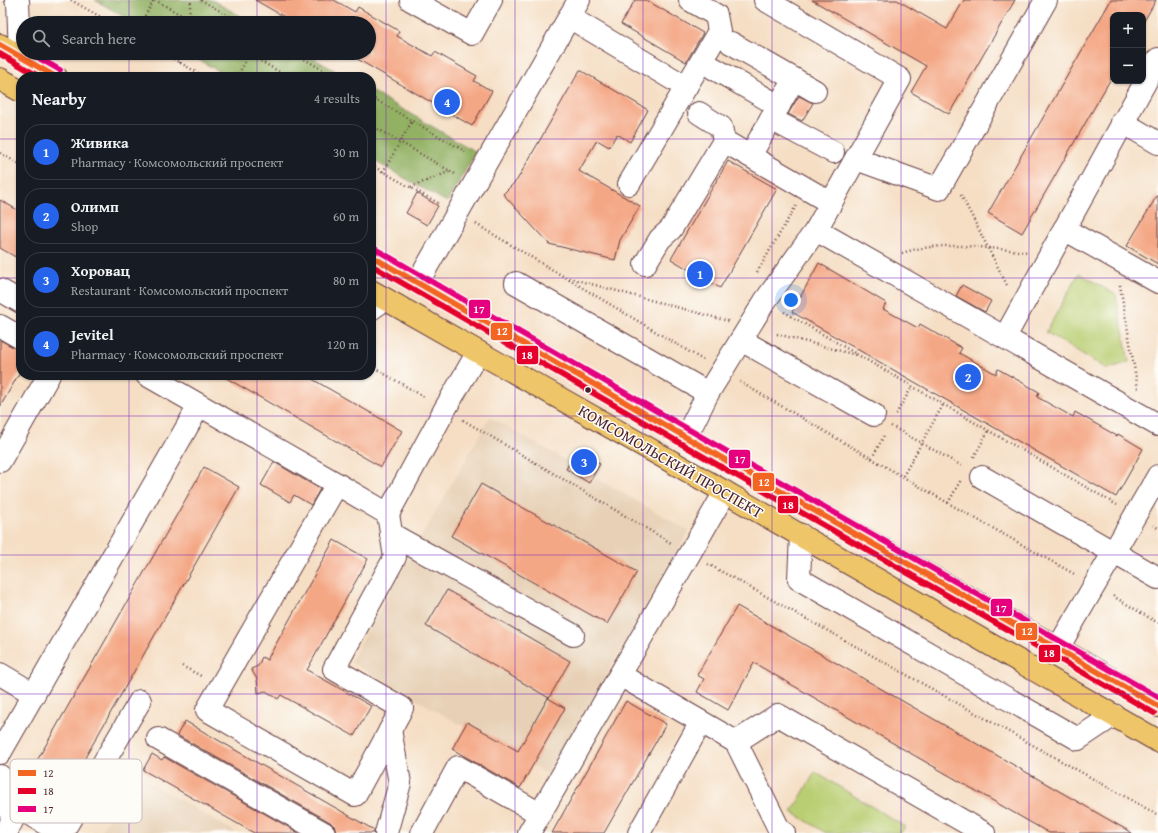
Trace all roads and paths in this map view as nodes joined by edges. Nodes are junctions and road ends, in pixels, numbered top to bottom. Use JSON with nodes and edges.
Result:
{"nodes":[{"id":1,"x":16,"y":0,"type":"edge"},
{"id":2,"x":71,"y":0,"type":"edge"},
{"id":3,"x":154,"y":0,"type":"edge"},
{"id":4,"x":190,"y":0,"type":"edge"},
{"id":5,"x":201,"y":0,"type":"edge"},
{"id":6,"x":411,"y":0,"type":"edge"},
{"id":7,"x":491,"y":0,"type":"edge"},
{"id":8,"x":690,"y":0,"type":"edge"},
{"id":9,"x":765,"y":0,"type":"edge"},
{"id":10,"x":1046,"y":0,"type":"edge"},
{"id":11,"x":76,"y":1,"type":"edge"},
{"id":12,"x":574,"y":9,"type":"edge"},
{"id":13,"x":19,"y":16,"type":"edge"},
{"id":14,"x":100,"y":16,"type":"edge"},
{"id":15,"x":145,"y":16,"type":"edge"},
{"id":16,"x":180,"y":16,"type":"edge"},
{"id":17,"x":188,"y":16,"type":"edge"},
{"id":18,"x":229,"y":16,"type":"edge"},
{"id":19,"x":731,"y":43,"type":"dead end"},
{"id":20,"x":0,"y":45,"type":"edge"},
{"id":21,"x":16,"y":54,"type":"edge"},
{"id":22,"x":1158,"y":59,"type":"edge"},
{"id":23,"x":27,"y":60,"type":"edge"},
{"id":24,"x":175,"y":60,"type":"edge"},
{"id":25,"x":181,"y":60,"type":"edge"},
{"id":26,"x":246,"y":60,"type":"edge"},
{"id":27,"x":259,"y":60,"type":"edge"},
{"id":28,"x":306,"y":60,"type":"edge"},
{"id":29,"x":180,"y":63,"type":"junction"},
{"id":30,"x":0,"y":66,"type":"edge"},
{"id":31,"x":714,"y":68,"type":"dead end"},
{"id":32,"x":47,"y":72,"type":"edge"},
{"id":33,"x":196,"y":72,"type":"edge"},
{"id":34,"x":240,"y":72,"type":"edge"},
{"id":35,"x":280,"y":72,"type":"edge"},
{"id":36,"x":327,"y":72,"type":"edge"},
{"id":37,"x":0,"y":78,"type":"edge"},
{"id":38,"x":794,"y":79,"type":"junction"},
{"id":39,"x":686,"y":87,"type":"junction"},
{"id":40,"x":16,"y":88,"type":"edge"},
{"id":41,"x":815,"y":91,"type":"dead end"},
{"id":42,"x":376,"y":101,"type":"edge"},
{"id":43,"x":775,"y":112,"type":"junction"},
{"id":44,"x":698,"y":113,"type":"dead end"},
{"id":45,"x":412,"y":121,"type":"junction"},
{"id":46,"x":1122,"y":122,"type":"junction"},
{"id":47,"x":376,"y":128,"type":"edge"},
{"id":48,"x":724,"y":141,"type":"junction"},
{"id":49,"x":400,"y":142,"type":"junction"},
{"id":50,"x":1158,"y":142,"type":"edge"},
{"id":51,"x":833,"y":152,"type":"dead end"},
{"id":52,"x":0,"y":153,"type":"edge"},
{"id":53,"x":750,"y":156,"type":"junction"},
{"id":54,"x":856,"y":158,"type":"junction"},
{"id":55,"x":16,"y":162,"type":"edge"},
{"id":56,"x":486,"y":163,"type":"junction"},
{"id":57,"x":376,"y":168,"type":"edge"},
{"id":58,"x":457,"y":169,"type":"dead end"},
{"id":59,"x":452,"y":171,"type":"junction"},
{"id":60,"x":383,"y":172,"type":"junction"},
{"id":61,"x":949,"y":172,"type":"junction"},
{"id":62,"x":474,"y":184,"type":"junction"},
{"id":63,"x":629,"y":184,"type":"dead end"},
{"id":64,"x":411,"y":187,"type":"junction"},
{"id":65,"x":806,"y":188,"type":"junction"},
{"id":66,"x":831,"y":203,"type":"junction"},
{"id":67,"x":457,"y":213,"type":"junction"},
{"id":68,"x":1064,"y":229,"type":"junction"},
{"id":69,"x":816,"y":230,"type":"junction"},
{"id":70,"x":988,"y":248,"type":"junction"},
{"id":71,"x":1051,"y":253,"type":"junction"},
{"id":72,"x":1115,"y":257,"type":"junction"},
{"id":73,"x":376,"y":259,"type":"edge"},
{"id":74,"x":873,"y":263,"type":"junction"},
{"id":75,"x":645,"y":264,"type":"dead end"},
{"id":76,"x":756,"y":273,"type":"dead end"},
{"id":77,"x":564,"y":277,"type":"junction"},
{"id":78,"x":418,"y":282,"type":"junction"},
{"id":79,"x":1158,"y":282,"type":"edge"},
{"id":80,"x":516,"y":283,"type":"dead end"},
{"id":81,"x":376,"y":284,"type":"edge"},
{"id":82,"x":0,"y":290,"type":"edge"},
{"id":83,"x":16,"y":299,"type":"edge"},
{"id":84,"x":376,"y":299,"type":"edge"},
{"id":85,"x":765,"y":301,"type":"junction"},
{"id":86,"x":1020,"y":310,"type":"junction"},
{"id":87,"x":0,"y":326,"type":"edge"},
{"id":88,"x":745,"y":333,"type":"junction"},
{"id":89,"x":16,"y":335,"type":"edge"},
{"id":90,"x":1005,"y":337,"type":"junction"},
{"id":91,"x":478,"y":352,"type":"junction"},
{"id":92,"x":860,"y":356,"type":"junction"},
{"id":93,"x":376,"y":369,"type":"edge"},
{"id":94,"x":722,"y":371,"type":"junction"},
{"id":95,"x":579,"y":375,"type":"junction"},
{"id":96,"x":46,"y":380,"type":"edge"},
{"id":97,"x":155,"y":380,"type":"edge"},
{"id":98,"x":708,"y":393,"type":"junction"},
{"id":99,"x":943,"y":405,"type":"junction"},
{"id":100,"x":199,"y":406,"type":"junction"},
{"id":101,"x":445,"y":409,"type":"junction"},
{"id":102,"x":1130,"y":410,"type":"junction"},
{"id":103,"x":874,"y":415,"type":"joint"},
{"id":104,"x":1158,"y":425,"type":"edge"},
{"id":105,"x":686,"y":437,"type":"junction"},
{"id":106,"x":922,"y":443,"type":"junction"},
{"id":107,"x":0,"y":461,"type":"edge"},
{"id":108,"x":672,"y":462,"type":"junction"},
{"id":109,"x":903,"y":476,"type":"junction"},
{"id":110,"x":1158,"y":476,"type":"edge"},
{"id":111,"x":982,"y":477,"type":"joint"},
{"id":112,"x":337,"y":484,"type":"junction"},
{"id":113,"x":725,"y":492,"type":"junction"},
{"id":114,"x":1135,"y":515,"type":"junction"},
{"id":115,"x":390,"y":524,"type":"junction"},
{"id":116,"x":1158,"y":528,"type":"edge"},
{"id":117,"x":801,"y":535,"type":"junction"},
{"id":118,"x":1114,"y":552,"type":"junction"},
{"id":119,"x":688,"y":554,"type":"junction"},
{"id":120,"x":1158,"y":578,"type":"edge"},
{"id":121,"x":1094,"y":586,"type":"junction"},
{"id":122,"x":1158,"y":623,"type":"edge"},
{"id":123,"x":573,"y":636,"type":"dead end"},
{"id":124,"x":1058,"y":648,"type":"junction"},
{"id":125,"x":0,"y":674,"type":"edge"},
{"id":126,"x":620,"y":675,"type":"junction"},
{"id":127,"x":34,"y":694,"type":"junction"},
{"id":128,"x":140,"y":701,"type":"dead end"},
{"id":129,"x":1158,"y":706,"type":"edge"},
{"id":130,"x":1114,"y":715,"type":"junction"},
{"id":131,"x":701,"y":722,"type":"junction"},
{"id":132,"x":390,"y":730,"type":"junction"},
{"id":133,"x":158,"y":738,"type":"dead end"},
{"id":134,"x":1158,"y":741,"type":"edge"},
{"id":135,"x":736,"y":742,"type":"junction"},
{"id":136,"x":0,"y":753,"type":"edge"},
{"id":137,"x":106,"y":759,"type":"edge"},
{"id":138,"x":0,"y":776,"type":"edge"},
{"id":139,"x":9,"y":802,"type":"joint"},
{"id":140,"x":10,"y":808,"type":"edge"},
{"id":141,"x":540,"y":814,"type":"junction"},
{"id":142,"x":1158,"y":815,"type":"edge"},
{"id":143,"x":11,"y":823,"type":"edge"},
{"id":144,"x":45,"y":823,"type":"edge"},
{"id":145,"x":68,"y":823,"type":"edge"},
{"id":146,"x":781,"y":832,"type":"edge"},
{"id":147,"x":6,"y":833,"type":"edge"},
{"id":148,"x":62,"y":833,"type":"edge"},
{"id":149,"x":324,"y":833,"type":"edge"},
{"id":150,"x":386,"y":833,"type":"edge"},
{"id":151,"x":422,"y":833,"type":"edge"},
{"id":152,"x":530,"y":833,"type":"edge"},
{"id":153,"x":639,"y":833,"type":"edge"},
{"id":154,"x":984,"y":833,"type":"edge"}],
"edges":[{"from":1,"to":13,"type":"lane"},
{"from":2,"to":11,"type":"path"},
{"from":3,"to":15,"type":"path"},
{"from":3,"to":16,"type":"path"},
{"from":4,"to":17,"type":"path"},
{"from":5,"to":18,"type":"path"},
{"from":6,"to":7,"type":"lane"},
{"from":8,"to":39,"type":"lane"},
{"from":9,"to":54,"type":"lane"},
{"from":10,"to":61,"type":"lane"},
{"from":11,"to":14,"type":"path"},
{"from":12,"to":39,"type":"lane"},
{"from":12,"to":56,"type":"lane"},
{"from":19,"to":38,"type":"lane"},
{"from":20,"to":21,"type":"main road"},
{"from":20,"to":30,"type":"main road"},
{"from":22,"to":46,"type":"lane"},
{"from":23,"to":32,"type":"main road"},
{"from":24,"to":29,"type":"path"},
{"from":25,"to":29,"type":"path"},
{"from":26,"to":34,"type":"path"},
{"from":27,"to":35,"type":"path"},
{"from":28,"to":36,"type":"path"},
{"from":29,"to":33,"type":"path"},
{"from":31,"to":43,"type":"lane"},
{"from":37,"to":40,"type":"main road"},
{"from":38,"to":41,"type":"lane"},
{"from":38,"to":43,"type":"lane"},
{"from":39,"to":63,"type":"lane"},
{"from":42,"to":45,"type":"path"},
{"from":43,"to":51,"type":"lane"},
{"from":43,"to":53,"type":"lane"},
{"from":44,"to":48,"type":"lane"},
{"from":45,"to":49,"type":"path"},
{"from":45,"to":56,"type":"path"},
{"from":46,"to":50,"type":"lane"},
{"from":46,"to":68,"type":"lane"},
{"from":47,"to":49,"type":"path"},
{"from":48,"to":53,"type":"lane"},
{"from":48,"to":75,"type":"lane"},
{"from":49,"to":59,"type":"path"},
{"from":49,"to":60,"type":"path"},
{"from":52,"to":55,"type":"path"},
{"from":53,"to":65,"type":"lane"},
{"from":54,"to":61,"type":"lane"},
{"from":54,"to":66,"type":"lane"},
{"from":56,"to":62,"type":"lane"},
{"from":57,"to":60,"type":"path"},
{"from":58,"to":59,"type":"path"},
{"from":59,"to":62,"type":"path"},
{"from":59,"to":64,"type":"path"},
{"from":60,"to":64,"type":"path"},
{"from":61,"to":70,"type":"path"},
{"from":62,"to":67,"type":"lane"},
{"from":64,"to":67,"type":"path"},
{"from":65,"to":66,"type":"lane"},
{"from":65,"to":76,"type":"path"},
{"from":66,"to":69,"type":"lane"},
{"from":67,"to":77,"type":"path"},
{"from":67,"to":78,"type":"lane"},
{"from":68,"to":71,"type":"lane"},
{"from":68,"to":72,"type":"lane"},
{"from":69,"to":74,"type":"lane"},
{"from":69,"to":85,"type":"lane"},
{"from":70,"to":71,"type":"path"},
{"from":70,"to":74,"type":"path"},
{"from":70,"to":86,"type":"path"},
{"from":71,"to":86,"type":"lane"},
{"from":72,"to":79,"type":"lane"},
{"from":72,"to":102,"type":"path"},
{"from":73,"to":78,"type":"main road","name":"КОМСОМОЛЬСКИЙ ПРОСПЕКТ"},
{"from":74,"to":90,"type":"lane"},
{"from":77,"to":88,"type":"path"},
{"from":77,"to":94,"type":"path"},
{"from":78,"to":81,"type":"main road"},
{"from":78,"to":95,"type":"main road","name":"КОМСОМОЛЬСКИЙ ПРОСПЕКТ"},
{"from":80,"to":98,"type":"lane"},
{"from":82,"to":83,"type":"lane"},
{"from":84,"to":91,"type":"main road","name":"КОМСОМОЛЬСКИЙ ПРОСПЕКТ"},
{"from":85,"to":88,"type":"lane"},
{"from":85,"to":92,"type":"path"},
{"from":86,"to":90,"type":"lane"},
{"from":87,"to":89,"type":"lane"},
{"from":88,"to":92,"type":"path"},
{"from":88,"to":94,"type":"lane"},
{"from":88,"to":103,"type":"lane"},
{"from":90,"to":102,"type":"lane"},
{"from":91,"to":95,"type":"main road"},
{"from":91,"to":101,"type":"lane"},
{"from":91,"to":108,"type":"main road","name":"КОМСОМОЛЬСКИЙ ПРОСПЕКТ"},
{"from":92,"to":99,"type":"path"},
{"from":93,"to":101,"type":"path"},
{"from":94,"to":98,"type":"lane"},
{"from":94,"to":109,"type":"path"},
{"from":95,"to":105,"type":"main road","name":"КОМСОМОЛЬСКИЙ ПРОСПЕКТ"},
{"from":96,"to":107,"type":"lane"},
{"from":97,"to":100,"type":"lane"},
{"from":98,"to":105,"type":"lane"},
{"from":99,"to":106,"type":"path"},
{"from":99,"to":114,"type":"path"},
{"from":100,"to":112,"type":"lane"},
{"from":100,"to":127,"type":"lane"},
{"from":101,"to":115,"type":"lane"},
{"from":101,"to":119,"type":"path"},
{"from":102,"to":104,"type":"lane"},
{"from":103,"to":106,"type":"path"},
{"from":105,"to":108,"type":"main road"},
{"from":105,"to":124,"type":"main road","name":"КОМСОМОЛЬСКИЙ ПРОСПЕКТ"},
{"from":106,"to":109,"type":"path"},
{"from":106,"to":111,"type":"path"},
{"from":108,"to":113,"type":"main road","name":"КОМСОМОЛЬСКИЙ ПРОСПЕКТ"},
{"from":109,"to":121,"type":"path"},
{"from":110,"to":114,"type":"lane"},
{"from":111,"to":118,"type":"lane"},
{"from":112,"to":115,"type":"lane"},
{"from":112,"to":132,"type":"lane"},
{"from":113,"to":117,"type":"main road","name":"КОМСОМОЛЬСКИЙ ПРОСПЕКТ"},
{"from":113,"to":119,"type":"lane"},
{"from":114,"to":116,"type":"path"},
{"from":114,"to":118,"type":"lane"},
{"from":115,"to":123,"type":"lane"},
{"from":115,"to":132,"type":"lane"},
{"from":117,"to":130,"type":"main road","name":"КОМСОМОЛЬСКИЙ ПРОСПЕКТ"},
{"from":117,"to":130,"type":"lane"},
{"from":118,"to":120,"type":"lane"},
{"from":118,"to":121,"type":"lane"},
{"from":119,"to":126,"type":"lane"},
{"from":119,"to":142,"type":"path"},
{"from":121,"to":122,"type":"path"},
{"from":121,"to":124,"type":"lane"},
{"from":124,"to":129,"type":"main road","name":"КОМСОМОЛЬСКИЙ ПРОСПЕКТ"},
{"from":125,"to":127,"type":"lane"},
{"from":126,"to":131,"type":"lane"},
{"from":126,"to":141,"type":"lane"},
{"from":127,"to":136,"type":"lane"},
{"from":128,"to":137,"type":"lane"},
{"from":130,"to":134,"type":"main road","name":"КОМСОМОЛЬСКИЙ ПРОСПЕКТ"},
{"from":131,"to":135,"type":"lane"},
{"from":131,"to":153,"type":"lane"},
{"from":132,"to":150,"type":"lane"},
{"from":133,"to":149,"type":"lane"},
{"from":135,"to":146,"type":"lane"},
{"from":135,"to":154,"type":"lane"},
{"from":138,"to":139,"type":"lane"},
{"from":139,"to":140,"type":"lane"},
{"from":141,"to":151,"type":"lane"},
{"from":141,"to":152,"type":"lane"},
{"from":143,"to":147,"type":"lane"},
{"from":144,"to":148,"type":"lane"},
{"from":145,"to":148,"type":"lane"}]}
